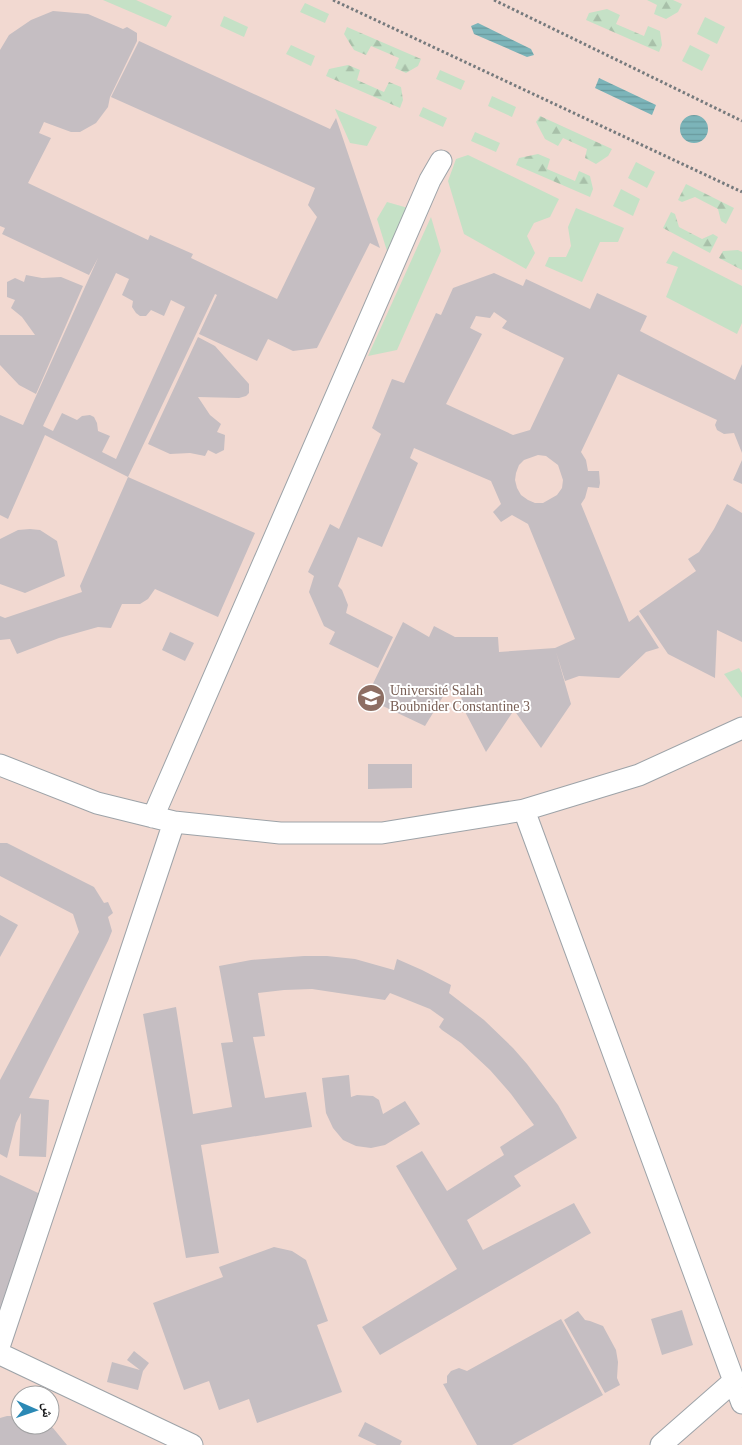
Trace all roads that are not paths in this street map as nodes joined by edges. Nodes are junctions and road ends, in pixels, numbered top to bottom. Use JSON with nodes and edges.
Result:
{"nodes":[{"id":1,"x":441,"y":161,"type":"dead end"},
{"id":2,"x":742,"y":728,"type":"edge"},
{"id":3,"x":0,"y":765,"type":"edge"},
{"id":4,"x":524,"y":810,"type":"junction"},
{"id":5,"x":153,"y":817,"type":"junction"},
{"id":6,"x":174,"y":822,"type":"junction"},
{"id":7,"x":0,"y":1344,"type":"edge"},
{"id":8,"x":0,"y":1354,"type":"edge"},
{"id":9,"x":734,"y":1381,"type":"junction"},
{"id":10,"x":742,"y":1403,"type":"edge"},
{"id":11,"x":192,"y":1445,"type":"edge"},
{"id":12,"x":661,"y":1445,"type":"edge"}],
"edges":[{"from":1,"to":5,"type":"street"},
{"from":2,"to":4,"type":"street"},
{"from":3,"to":5,"type":"street"},
{"from":4,"to":6,"type":"street"},
{"from":4,"to":9,"type":"street"},
{"from":5,"to":6,"type":"street"},
{"from":6,"to":7,"type":"street"},
{"from":8,"to":11,"type":"street"},
{"from":9,"to":10,"type":"street"},
{"from":9,"to":12,"type":"street"}]}
